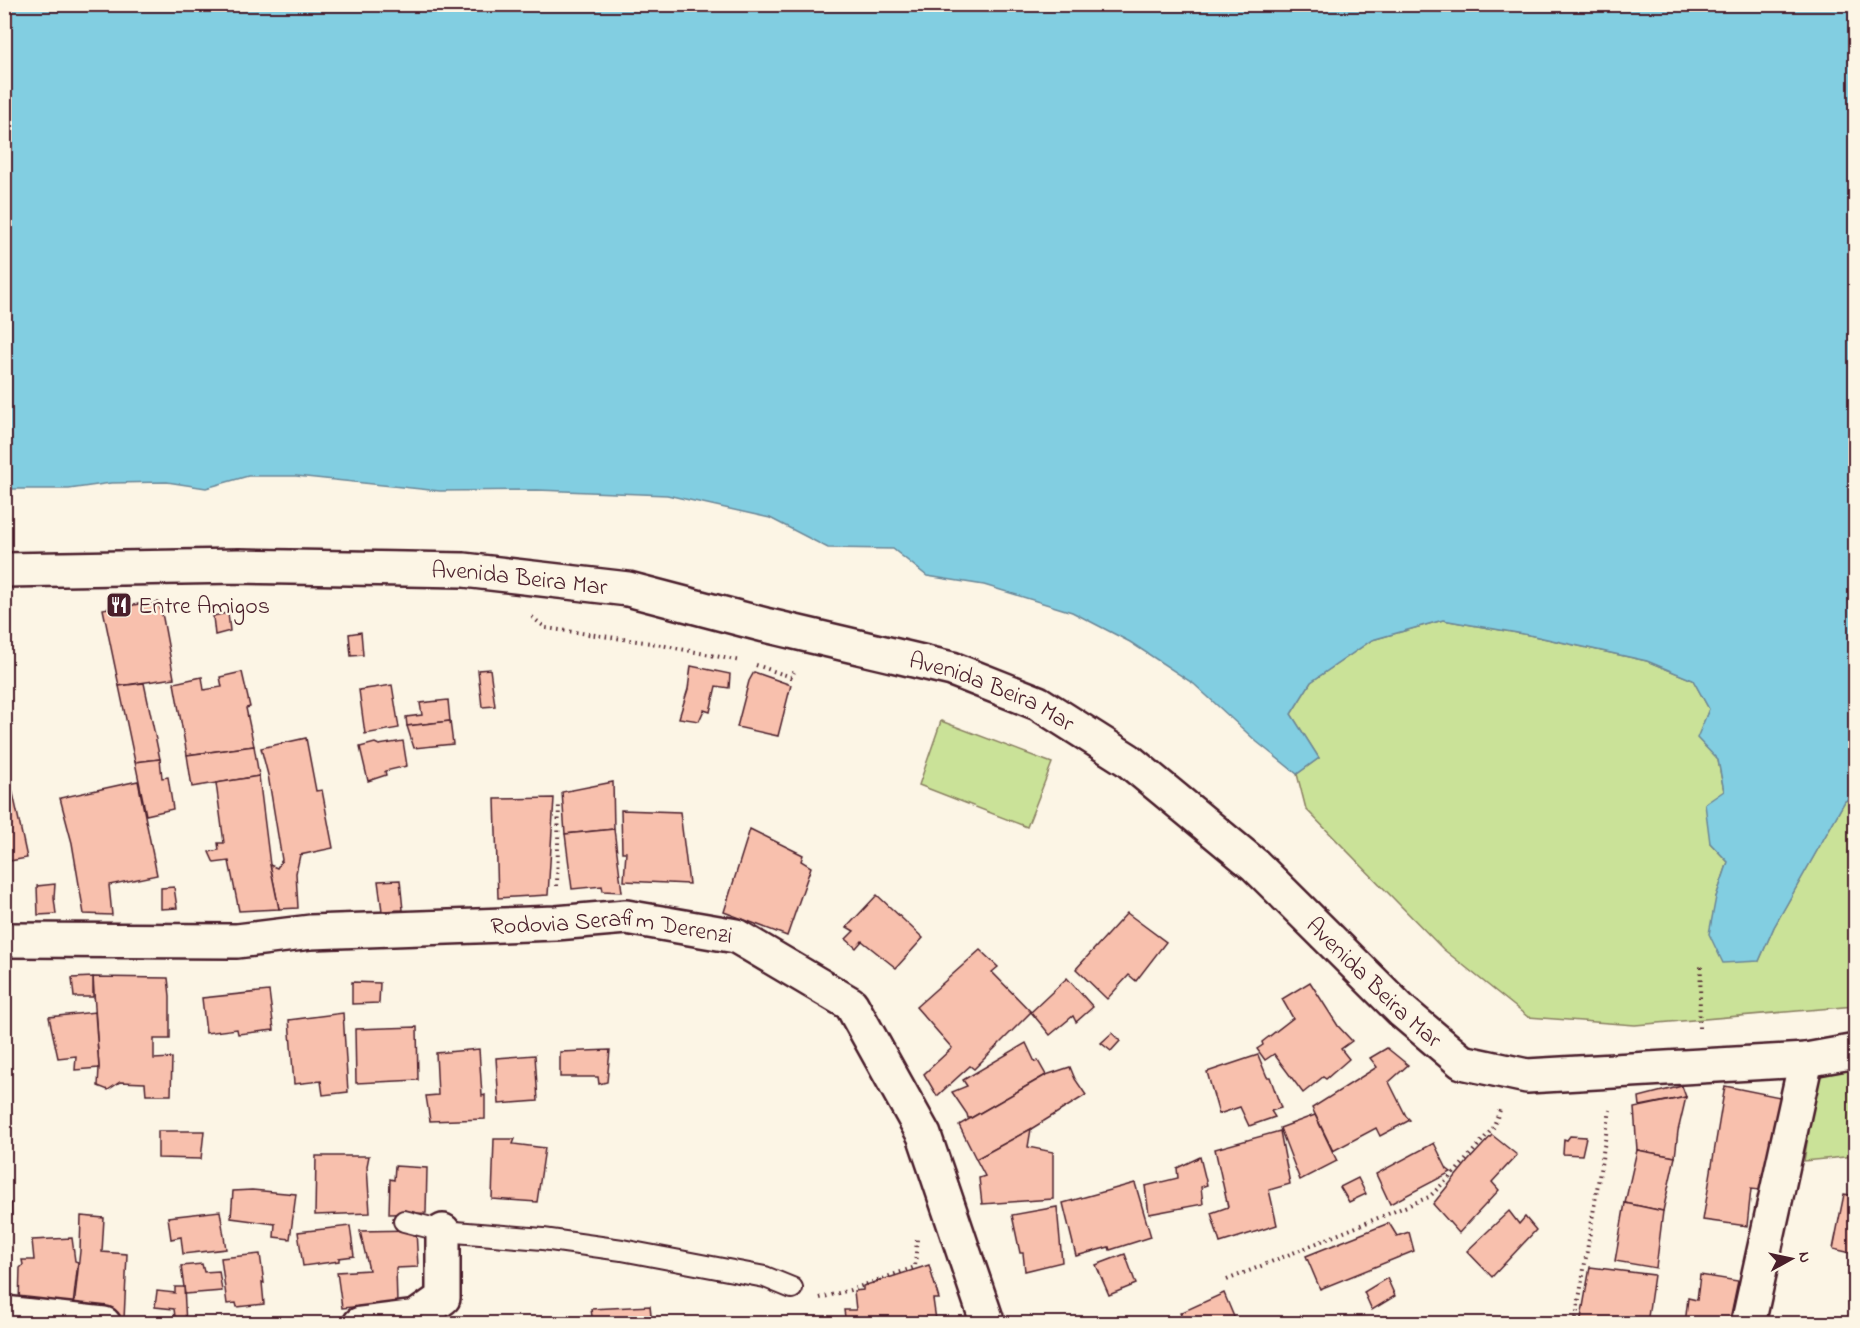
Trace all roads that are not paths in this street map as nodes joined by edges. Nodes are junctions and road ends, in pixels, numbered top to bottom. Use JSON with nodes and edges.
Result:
{"nodes":[{"id":1,"x":4,"y":570,"type":"edge"},
{"id":2,"x":4,"y":940,"type":"edge"},
{"id":3,"x":1856,"y":1051,"type":"edge"},
{"id":4,"x":1806,"y":1060,"type":"junction"},
{"id":5,"x":404,"y":1221,"type":"dead end"},
{"id":6,"x":443,"y":1231,"type":"junction"},
{"id":7,"x":792,"y":1288,"type":"road end"},
{"id":8,"x":4,"y":1313,"type":"edge"},
{"id":9,"x":83,"y":1322,"type":"edge"},
{"id":10,"x":360,"y":1323,"type":"edge"},
{"id":11,"x":988,"y":1323,"type":"edge"},
{"id":12,"x":1748,"y":1323,"type":"edge"}],
"edges":[{"from":1,"to":4,"type":"street","name":"Avenida Beira Mar"},
{"from":2,"to":11,"type":"street","name":"Rodovia Serafim Derenzi"},
{"from":3,"to":4,"type":"street","name":"Avenida Beira Mar"},
{"from":4,"to":12,"type":"street"},
{"from":5,"to":6,"type":"lane"},
{"from":6,"to":7,"type":"lane"},
{"from":6,"to":10,"type":"street"},
{"from":8,"to":9,"type":"street"}]}
